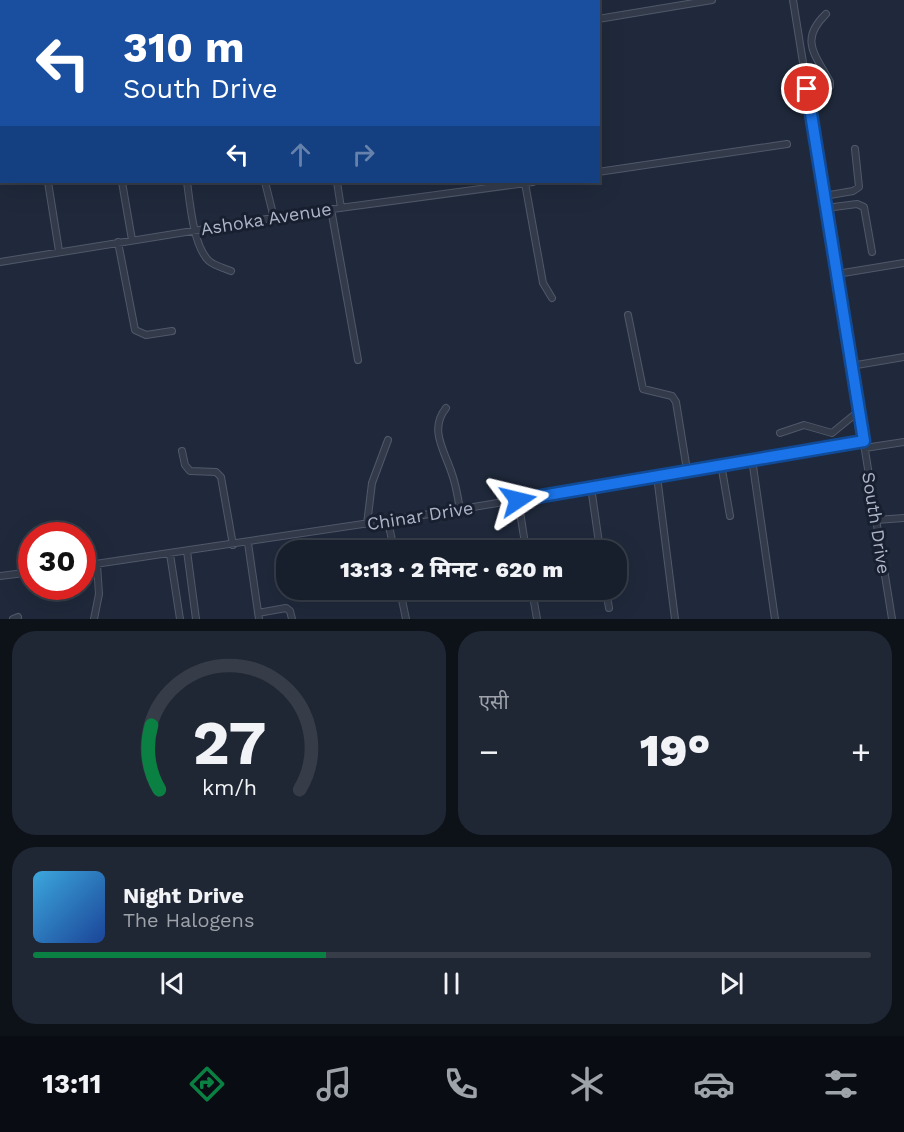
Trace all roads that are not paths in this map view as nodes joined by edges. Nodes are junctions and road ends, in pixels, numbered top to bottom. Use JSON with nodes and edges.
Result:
{"nodes":[{"id":1,"x":712,"y":0,"type":"edge"},
{"id":2,"x":793,"y":0,"type":"edge"},
{"id":3,"x":826,"y":14,"type":"dead end"},
{"id":4,"x":600,"y":19,"type":"edge"},
{"id":5,"x":810,"y":112,"type":"junction"},
{"id":6,"x":787,"y":144,"type":"dead end"},
{"id":7,"x":855,"y":149,"type":"dead end"},
{"id":8,"x":600,"y":172,"type":"edge"},
{"id":9,"x":48,"y":183,"type":"edge"},
{"id":10,"x":122,"y":183,"type":"edge"},
{"id":11,"x":187,"y":183,"type":"edge"},
{"id":12,"x":265,"y":183,"type":"edge"},
{"id":13,"x":337,"y":183,"type":"edge"},
{"id":14,"x":525,"y":183,"type":"edge"},
{"id":15,"x":824,"y":196,"type":"junction"},
{"id":16,"x":341,"y":208,"type":"junction"},
{"id":17,"x":826,"y":208,"type":"junction"},
{"id":18,"x":331,"y":209,"type":"junction"},
{"id":19,"x":274,"y":218,"type":"junction"},
{"id":20,"x":195,"y":230,"type":"junction"},
{"id":21,"x":132,"y":240,"type":"junction"},
{"id":22,"x":118,"y":242,"type":"junction"},
{"id":23,"x":59,"y":251,"type":"junction"},
{"id":24,"x":872,"y":252,"type":"dead end"},
{"id":25,"x":0,"y":262,"type":"edge"},
{"id":26,"x":904,"y":263,"type":"edge"},
{"id":27,"x":231,"y":271,"type":"dead end"},
{"id":28,"x":837,"y":274,"type":"junction"},
{"id":29,"x":552,"y":297,"type":"dead end"},
{"id":30,"x":628,"y":315,"type":"dead end"},
{"id":31,"x":172,"y":331,"type":"dead end"},
{"id":32,"x":904,"y":357,"type":"edge"},
{"id":33,"x":358,"y":360,"type":"dead end"},
{"id":34,"x":851,"y":366,"type":"junction"},
{"id":35,"x":446,"y":408,"type":"dead end"},
{"id":36,"x":859,"y":411,"type":"junction"},
{"id":37,"x":780,"y":433,"type":"dead end"},
{"id":38,"x":388,"y":440,"type":"dead end"},
{"id":39,"x":904,"y":442,"type":"edge"},
{"id":40,"x":864,"y":444,"type":"junction"},
{"id":41,"x":182,"y":451,"type":"dead end"},
{"id":42,"x":752,"y":459,"type":"junction"},
{"id":43,"x":721,"y":464,"type":"junction"},
{"id":44,"x":687,"y":470,"type":"junction"},
{"id":45,"x":657,"y":476,"type":"junction"},
{"id":46,"x":591,"y":487,"type":"junction"},
{"id":47,"x":518,"y":500,"type":"junction"},
{"id":48,"x":460,"y":510,"type":"junction"},
{"id":49,"x":730,"y":516,"type":"dead end"},
{"id":50,"x":904,"y":518,"type":"edge"},
{"id":51,"x":876,"y":520,"type":"junction"},
{"id":52,"x":388,"y":521,"type":"junction"},
{"id":53,"x":367,"y":524,"type":"junction"},
{"id":54,"x":392,"y":540,"type":"edge"},
{"id":55,"x":524,"y":540,"type":"edge"},
{"id":56,"x":599,"y":540,"type":"edge"},
{"id":57,"x":248,"y":543,"type":"junction"},
{"id":58,"x":233,"y":545,"type":"junction"},
{"id":59,"x":187,"y":551,"type":"junction"},
{"id":60,"x":170,"y":554,"type":"junction"},
{"id":61,"x":97,"y":564,"type":"joint"},
{"id":62,"x":18,"y":574,"type":"edge"},
{"id":63,"x":0,"y":576,"type":"edge"},
{"id":64,"x":402,"y":600,"type":"edge"},
{"id":65,"x":534,"y":600,"type":"edge"},
{"id":66,"x":608,"y":600,"type":"edge"},
{"id":67,"x":609,"y":608,"type":"dead end"},
{"id":68,"x":259,"y":616,"type":"edge"},
{"id":69,"x":94,"y":619,"type":"edge"},
{"id":70,"x":180,"y":619,"type":"edge"},
{"id":71,"x":196,"y":619,"type":"edge"},
{"id":72,"x":292,"y":619,"type":"edge"},
{"id":73,"x":406,"y":619,"type":"edge"},
{"id":74,"x":537,"y":619,"type":"edge"},
{"id":75,"x":675,"y":619,"type":"edge"},
{"id":76,"x":775,"y":619,"type":"edge"},
{"id":77,"x":892,"y":619,"type":"edge"}],
"edges":[{"from":1,"to":4,"type":"street"},
{"from":2,"to":5,"type":"street","name":"South Drive"},
{"from":3,"to":5,"type":"street"},
{"from":5,"to":15,"type":"street","name":"South Drive"},
{"from":6,"to":8,"type":"street"},
{"from":7,"to":15,"type":"street"},
{"from":9,"to":23,"type":"street"},
{"from":10,"to":21,"type":"street"},
{"from":11,"to":20,"type":"street"},
{"from":12,"to":19,"type":"street"},
{"from":13,"to":16,"type":"street"},
{"from":14,"to":16,"type":"street","name":"Ashoka Avenue"},
{"from":14,"to":29,"type":"street"},
{"from":15,"to":17,"type":"street","name":"South Drive"},
{"from":16,"to":18,"type":"street","name":"Ashoka Avenue"},
{"from":17,"to":24,"type":"street"},
{"from":17,"to":28,"type":"street","name":"South Drive"},
{"from":18,"to":19,"type":"street","name":"Ashoka Avenue"},
{"from":18,"to":33,"type":"street"},
{"from":19,"to":20,"type":"street","name":"Ashoka Avenue"},
{"from":20,"to":21,"type":"street","name":"Ashoka Avenue"},
{"from":20,"to":27,"type":"street"},
{"from":21,"to":22,"type":"street","name":"Ashoka Avenue"},
{"from":22,"to":23,"type":"street","name":"Ashoka Avenue"},
{"from":22,"to":31,"type":"street"},
{"from":23,"to":25,"type":"street","name":"Ashoka Avenue"},
{"from":26,"to":28,"type":"street"},
{"from":28,"to":34,"type":"street","name":"South Drive"},
{"from":30,"to":44,"type":"street"},
{"from":32,"to":34,"type":"street"},
{"from":34,"to":36,"type":"street","name":"South Drive"},
{"from":35,"to":48,"type":"street"},
{"from":36,"to":37,"type":"street"},
{"from":36,"to":40,"type":"street","name":"South Drive"},
{"from":38,"to":53,"type":"street"},
{"from":39,"to":40,"type":"street","name":"Chinar Drive"},
{"from":40,"to":42,"type":"street","name":"Chinar Drive"},
{"from":40,"to":51,"type":"street","name":"South Drive"},
{"from":41,"to":58,"type":"street"},
{"from":42,"to":43,"type":"street","name":"Chinar Drive"},
{"from":42,"to":76,"type":"street"},
{"from":43,"to":44,"type":"street","name":"Chinar Drive"},
{"from":43,"to":49,"type":"street"},
{"from":44,"to":45,"type":"street","name":"Chinar Drive"},
{"from":45,"to":46,"type":"street","name":"Chinar Drive"},
{"from":45,"to":75,"type":"street"},
{"from":46,"to":47,"type":"street","name":"Chinar Drive"},
{"from":46,"to":56,"type":"street"},
{"from":47,"to":48,"type":"street","name":"Chinar Drive"},
{"from":47,"to":55,"type":"street"},
{"from":48,"to":52,"type":"street","name":"Chinar Drive"},
{"from":50,"to":51,"type":"street"},
{"from":51,"to":77,"type":"street","name":"South Drive"},
{"from":52,"to":53,"type":"street","name":"Chinar Drive"},
{"from":52,"to":54,"type":"street"},
{"from":53,"to":57,"type":"street","name":"Chinar Drive"},
{"from":57,"to":58,"type":"street","name":"Chinar Drive"},
{"from":57,"to":68,"type":"street"},
{"from":58,"to":59,"type":"street","name":"Chinar Drive"},
{"from":59,"to":60,"type":"street","name":"Chinar Drive"},
{"from":59,"to":71,"type":"street"},
{"from":60,"to":61,"type":"street","name":"Chinar Drive"},
{"from":60,"to":70,"type":"street"},
{"from":61,"to":69,"type":"street"},
{"from":62,"to":63,"type":"street"},
{"from":64,"to":73,"type":"street"},
{"from":65,"to":74,"type":"street"},
{"from":66,"to":67,"type":"street"},
{"from":68,"to":72,"type":"street"}]}
